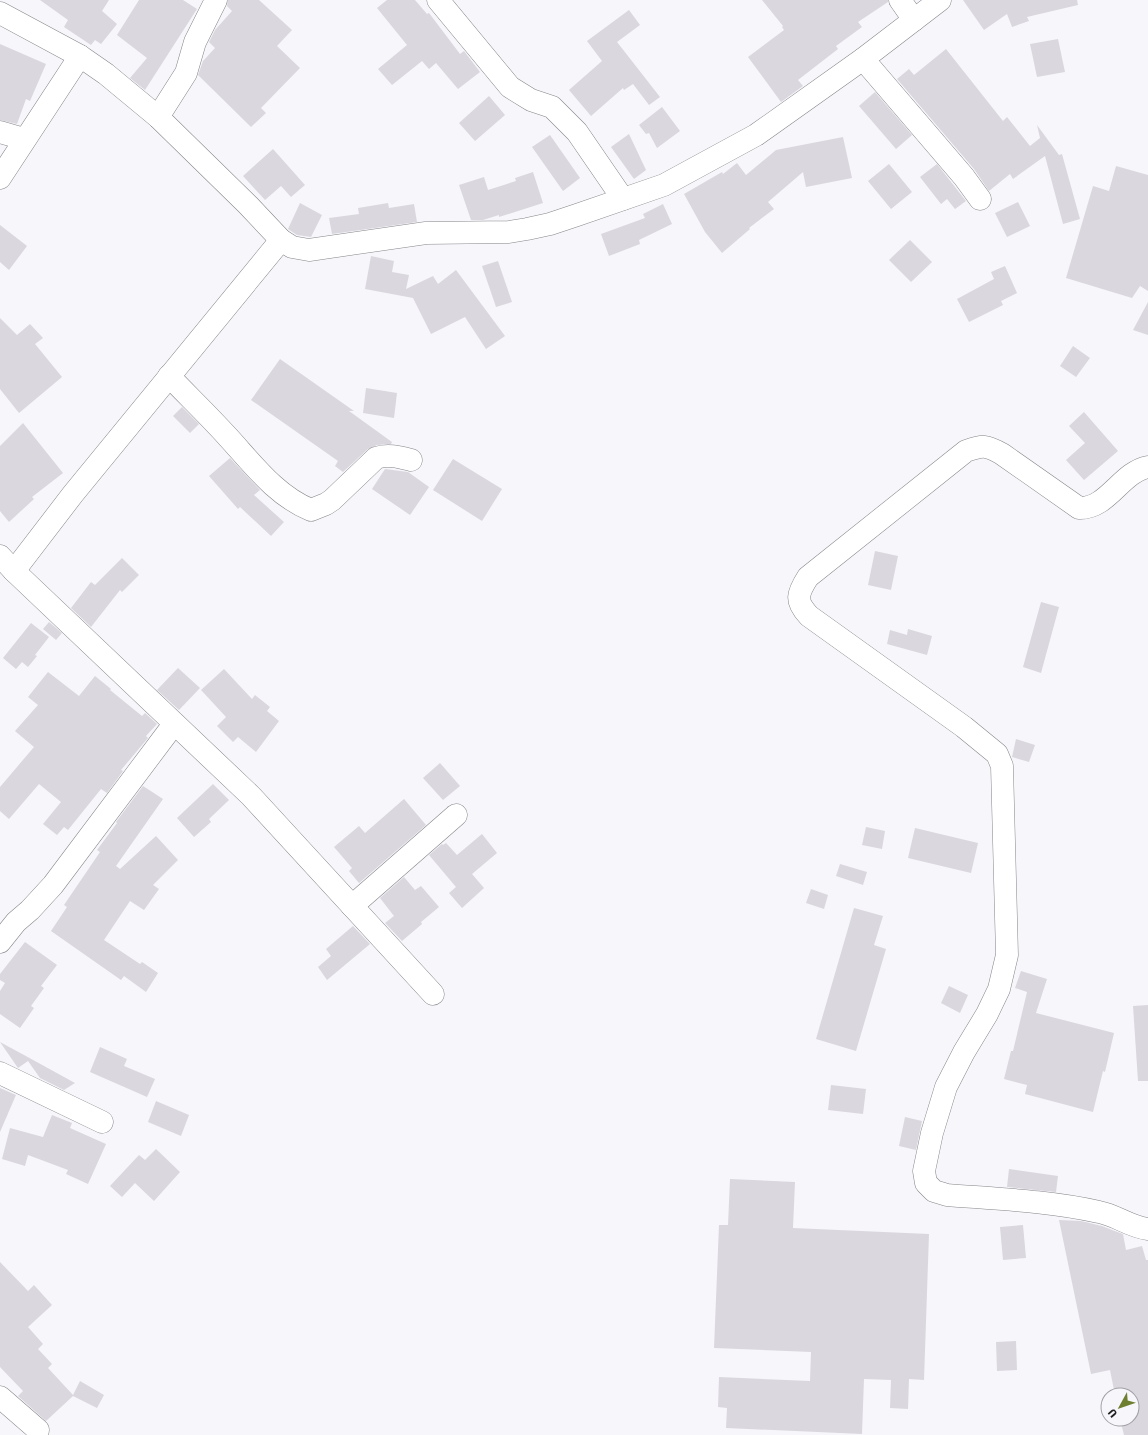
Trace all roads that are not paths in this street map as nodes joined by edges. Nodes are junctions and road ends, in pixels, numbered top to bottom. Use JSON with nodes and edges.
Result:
{"nodes":[{"id":1,"x":216,"y":0,"type":"edge"},
{"id":2,"x":438,"y":0,"type":"edge"},
{"id":3,"x":900,"y":0,"type":"edge"},
{"id":4,"x":940,"y":0,"type":"edge"},
{"id":5,"x":0,"y":14,"type":"edge"},
{"id":6,"x":914,"y":20,"type":"junction"},
{"id":7,"x":80,"y":56,"type":"junction"},
{"id":8,"x":863,"y":59,"type":"junction"},
{"id":9,"x":158,"y":117,"type":"junction"},
{"id":10,"x":0,"y":132,"type":"edge"},
{"id":11,"x":24,"y":139,"type":"junction"},
{"id":12,"x":0,"y":178,"type":"edge"},
{"id":13,"x":623,"y":199,"type":"junction"},
{"id":14,"x":980,"y":199,"type":"dead end"},
{"id":15,"x":281,"y":240,"type":"junction"},
{"id":16,"x":169,"y":376,"type":"junction"},
{"id":17,"x":411,"y":460,"type":"dead end"},
{"id":18,"x":1148,"y":467,"type":"edge"},
{"id":19,"x":7,"y":563,"type":"edge"},
{"id":20,"x":174,"y":724,"type":"junction"},
{"id":21,"x":456,"y":815,"type":"dead end"},
{"id":22,"x":352,"y":906,"type":"junction"},
{"id":23,"x":0,"y":942,"type":"edge"},
{"id":24,"x":433,"y":994,"type":"dead end"},
{"id":25,"x":0,"y":1073,"type":"edge"},
{"id":26,"x":102,"y":1122,"type":"dead end"},
{"id":27,"x":1148,"y":1229,"type":"edge"},
{"id":28,"x":0,"y":1397,"type":"edge"},
{"id":29,"x":38,"y":1430,"type":"dead end"}],
"edges":[{"from":1,"to":9,"type":"street"},
{"from":2,"to":13,"type":"street"},
{"from":3,"to":6,"type":"street"},
{"from":4,"to":6,"type":"street"},
{"from":5,"to":7,"type":"street"},
{"from":6,"to":8,"type":"street"},
{"from":7,"to":9,"type":"street"},
{"from":7,"to":11,"type":"street"},
{"from":8,"to":13,"type":"street"},
{"from":8,"to":14,"type":"street"},
{"from":9,"to":15,"type":"street"},
{"from":10,"to":11,"type":"street"},
{"from":11,"to":12,"type":"street"},
{"from":13,"to":15,"type":"street"},
{"from":15,"to":16,"type":"street"},
{"from":16,"to":17,"type":"street"},
{"from":16,"to":19,"type":"street"},
{"from":18,"to":27,"type":"street"},
{"from":19,"to":20,"type":"street"},
{"from":20,"to":22,"type":"street"},
{"from":20,"to":23,"type":"street"},
{"from":21,"to":22,"type":"street"},
{"from":22,"to":24,"type":"street"},
{"from":25,"to":26,"type":"street"},
{"from":28,"to":29,"type":"street"}]}
